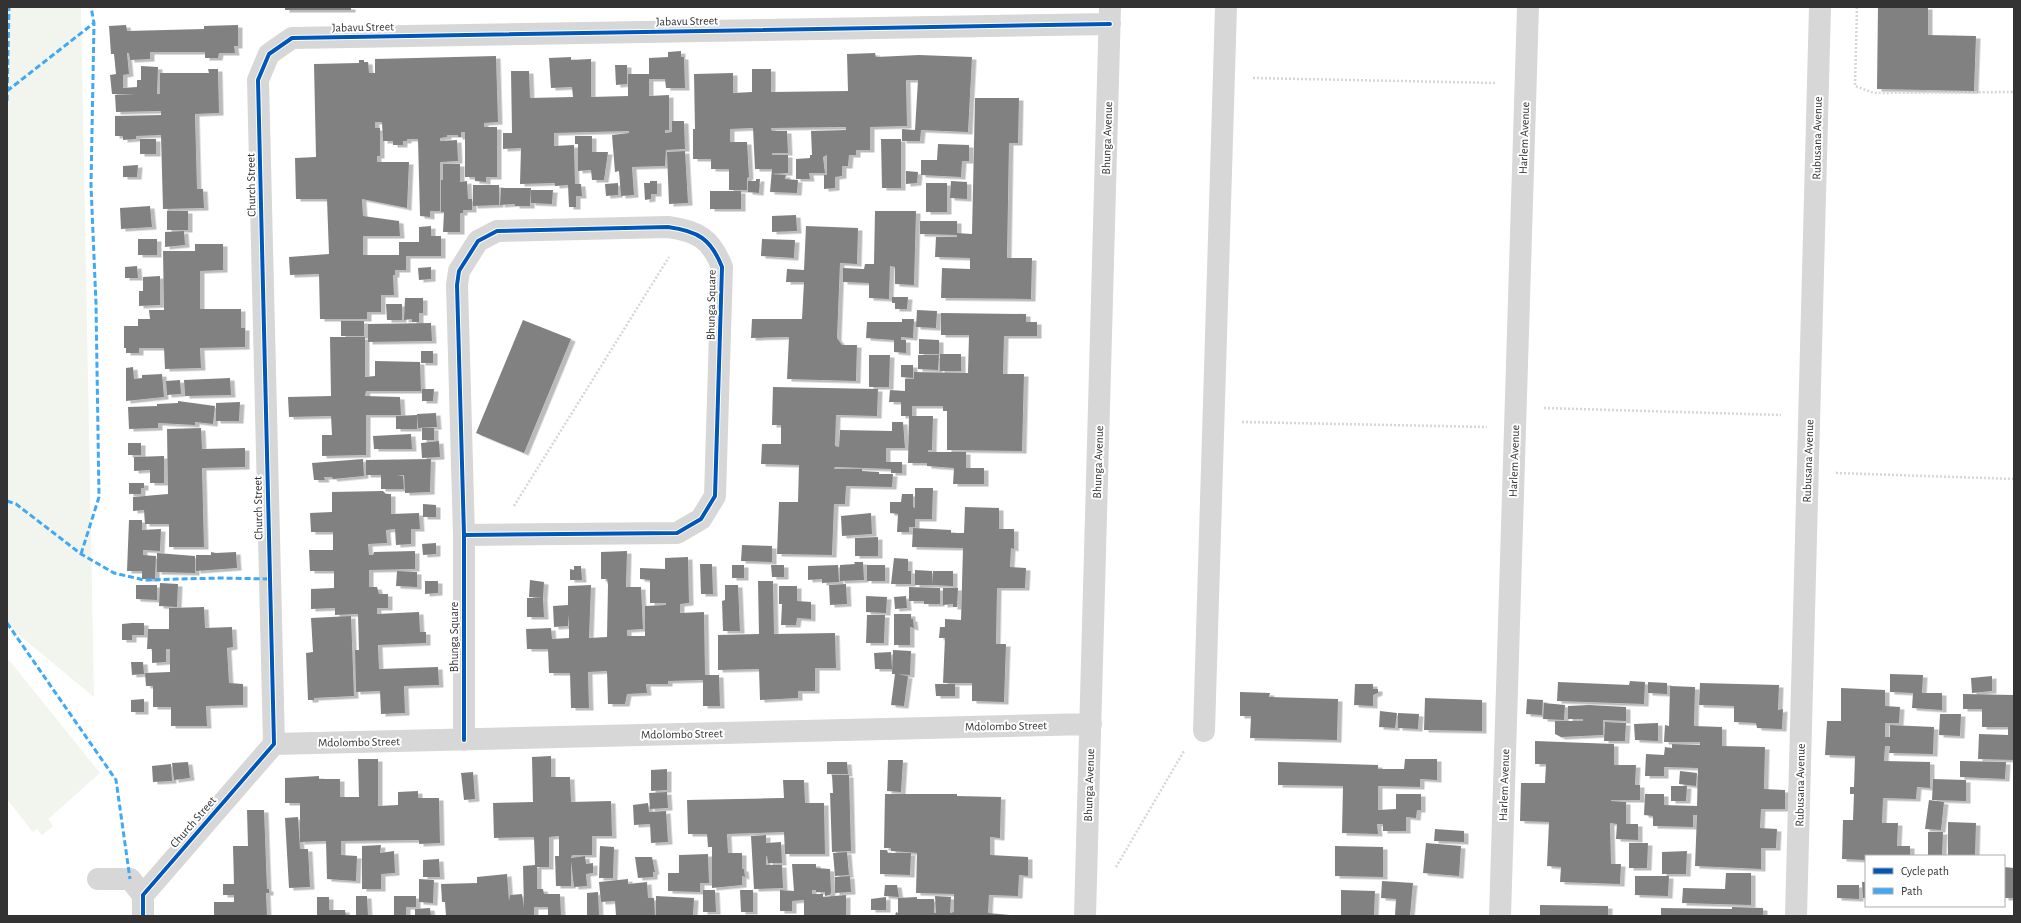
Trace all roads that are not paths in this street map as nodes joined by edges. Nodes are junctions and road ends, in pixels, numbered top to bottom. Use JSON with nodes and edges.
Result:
{"nodes":[{"id":1,"x":1226,"y":7,"type":"edge"},
{"id":2,"x":1528,"y":7,"type":"edge"},
{"id":3,"x":1820,"y":7,"type":"edge"},
{"id":4,"x":1110,"y":15,"type":"edge"},
{"id":5,"x":269,"y":54,"type":"joint"},
{"id":6,"x":464,"y":535,"type":"junction"},
{"id":7,"x":1091,"y":724,"type":"junction"},
{"id":8,"x":1204,"y":731,"type":"road end"},
{"id":9,"x":464,"y":740,"type":"junction"},
{"id":10,"x":274,"y":744,"type":"junction"},
{"id":11,"x":98,"y":879,"type":"dead end"},
{"id":12,"x":143,"y":905,"type":"edge"},
{"id":13,"x":1085,"y":916,"type":"edge"},
{"id":14,"x":1500,"y":916,"type":"edge"},
{"id":15,"x":1796,"y":916,"type":"edge"}],
"edges":[{"from":1,"to":8,"type":"street"},
{"from":2,"to":14,"type":"street","name":"Harlem Avenue"},
{"from":3,"to":15,"type":"street","name":"Rubusana Avenue"},
{"from":4,"to":5,"type":"street","name":"Jabavu Street"},
{"from":4,"to":7,"type":"street","name":"Bhunga Avenue"},
{"from":5,"to":10,"type":"street","name":"Church Street"},
{"from":6,"to":6,"type":"street","name":"Bhunga Square"},
{"from":6,"to":9,"type":"street","name":"Bhunga Square"},
{"from":7,"to":9,"type":"street","name":"Mdolombo Street"},
{"from":7,"to":13,"type":"street","name":"Bhunga Avenue"},
{"from":9,"to":10,"type":"street","name":"Mdolombo Street"},
{"from":10,"to":12,"type":"street","name":"Church Street"},
{"from":11,"to":12,"type":"street"}]}
